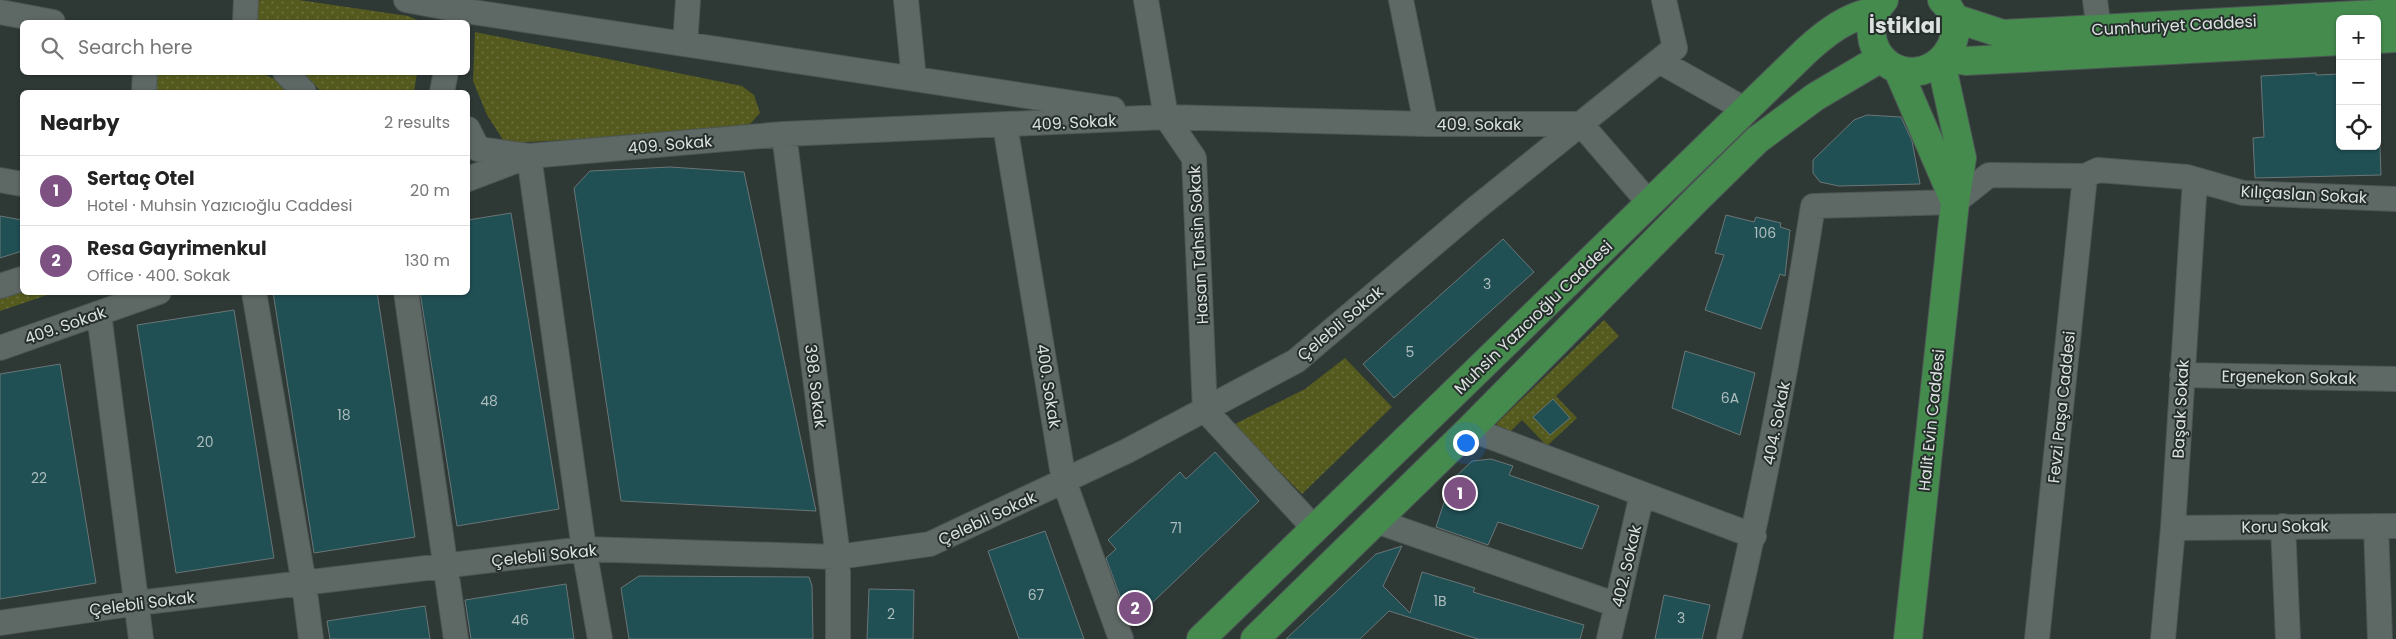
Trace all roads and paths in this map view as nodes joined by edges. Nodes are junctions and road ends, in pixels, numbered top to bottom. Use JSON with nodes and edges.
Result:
{"nodes":[{"id":1,"x":246,"y":0,"type":"edge"},
{"id":2,"x":406,"y":0,"type":"edge"},
{"id":3,"x":688,"y":0,"type":"edge"},
{"id":4,"x":906,"y":0,"type":"edge"},
{"id":5,"x":1146,"y":0,"type":"edge"},
{"id":6,"x":1401,"y":0,"type":"edge"},
{"id":7,"x":1664,"y":0,"type":"edge"},
{"id":8,"x":2095,"y":0,"type":"edge"},
{"id":9,"x":1879,"y":5,"type":"edge"},
{"id":10,"x":1948,"y":9,"type":"edge"},
{"id":11,"x":0,"y":12,"type":"edge"},
{"id":12,"x":2396,"y":13,"type":"edge"},
{"id":13,"x":458,"y":14,"type":"edge"},
{"id":14,"x":42,"y":20,"type":"edge"},
{"id":15,"x":245,"y":20,"type":"edge"},
{"id":16,"x":2099,"y":30,"type":"junction"},
{"id":17,"x":2396,"y":38,"type":"edge"},
{"id":18,"x":2381,"y":39,"type":"edge"},
{"id":19,"x":2336,"y":42,"type":"edge"},
{"id":20,"x":685,"y":44,"type":"junction"},
{"id":21,"x":1943,"y":60,"type":"junction"},
{"id":22,"x":1659,"y":61,"type":"junction"},
{"id":23,"x":1890,"y":64,"type":"junction"},
{"id":24,"x":145,"y":75,"type":"edge"},
{"id":25,"x":288,"y":75,"type":"edge"},
{"id":26,"x":445,"y":75,"type":"edge"},
{"id":27,"x":457,"y":75,"type":"edge"},
{"id":28,"x":914,"y":79,"type":"junction"},
{"id":29,"x":144,"y":90,"type":"edge"},
{"id":30,"x":302,"y":90,"type":"edge"},
{"id":31,"x":442,"y":90,"type":"edge"},
{"id":32,"x":460,"y":90,"type":"edge"},
{"id":33,"x":1746,"y":110,"type":"junction"},
{"id":34,"x":1166,"y":118,"type":"junction"},
{"id":35,"x":1426,"y":124,"type":"junction"},
{"id":36,"x":1581,"y":124,"type":"junction"},
{"id":37,"x":1005,"y":125,"type":"junction"},
{"id":38,"x":470,"y":133,"type":"edge"},
{"id":39,"x":784,"y":134,"type":"junction"},
{"id":40,"x":529,"y":156,"type":"junction"},
{"id":41,"x":2086,"y":176,"type":"junction"},
{"id":42,"x":470,"y":178,"type":"edge"},
{"id":43,"x":0,"y":180,"type":"edge"},
{"id":44,"x":2194,"y":180,"type":"junction"},
{"id":45,"x":20,"y":184,"type":"edge"},
{"id":46,"x":2396,"y":199,"type":"edge"},
{"id":47,"x":1955,"y":202,"type":"junction"},
{"id":48,"x":1650,"y":204,"type":"junction"},
{"id":49,"x":20,"y":280,"type":"edge"},
{"id":50,"x":0,"y":286,"type":"edge"},
{"id":51,"x":146,"y":295,"type":"edge"},
{"id":52,"x":255,"y":295,"type":"edge"},
{"id":53,"x":406,"y":295,"type":"edge"},
{"id":54,"x":98,"y":314,"type":"junction"},
{"id":55,"x":0,"y":348,"type":"edge"},
{"id":56,"x":2182,"y":375,"type":"junction"},
{"id":57,"x":2396,"y":379,"type":"edge"},
{"id":58,"x":1205,"y":410,"type":"junction"},
{"id":59,"x":1470,"y":429,"type":"junction"},
{"id":60,"x":1064,"y":481,"type":"junction"},
{"id":61,"x":1642,"y":494,"type":"junction"},
{"id":62,"x":1376,"y":521,"type":"junction"},
{"id":63,"x":2283,"y":526,"type":"junction"},
{"id":64,"x":2386,"y":526,"type":"edge"},
{"id":65,"x":2173,"y":528,"type":"junction"},
{"id":66,"x":1315,"y":529,"type":"junction"},
{"id":67,"x":1754,"y":536,"type":"junction"},
{"id":68,"x":584,"y":549,"type":"junction"},
{"id":69,"x":838,"y":557,"type":"junction"},
{"id":70,"x":446,"y":566,"type":"junction"},
{"id":71,"x":304,"y":584,"type":"junction"},
{"id":72,"x":138,"y":603,"type":"junction"},
{"id":73,"x":1617,"y":605,"type":"junction"},
{"id":74,"x":0,"y":623,"type":"edge"},
{"id":75,"x":141,"y":639,"type":"edge"},
{"id":76,"x":311,"y":639,"type":"edge"},
{"id":77,"x":456,"y":639,"type":"edge"},
{"id":78,"x":600,"y":639,"type":"edge"},
{"id":79,"x":838,"y":639,"type":"edge"},
{"id":80,"x":1121,"y":639,"type":"edge"},
{"id":81,"x":1200,"y":639,"type":"edge"},
{"id":82,"x":1255,"y":639,"type":"edge"},
{"id":83,"x":1609,"y":639,"type":"edge"},
{"id":84,"x":1729,"y":639,"type":"edge"},
{"id":85,"x":1908,"y":639,"type":"edge"},
{"id":86,"x":2037,"y":639,"type":"edge"},
{"id":87,"x":2163,"y":639,"type":"edge"},
{"id":88,"x":2288,"y":639,"type":"edge"},
{"id":89,"x":2380,"y":639,"type":"edge"}],
"edges":[{"from":1,"to":15,"type":"street"},
{"from":2,"to":13,"type":"street"},
{"from":3,"to":20,"type":"street"},
{"from":4,"to":28,"type":"street"},
{"from":5,"to":34,"type":"street","name":"Hasan Tahsin Sokak"},
{"from":6,"to":35,"type":"street"},
{"from":7,"to":22,"type":"street","name":"Çelebli Sokak"},
{"from":8,"to":16,"type":"street"},
{"from":9,"to":23,"type":"main road","name":"Halit Evin Caddesi"},
{"from":9,"to":33,"type":"main road","name":"Muhsin Yazıcıoğlu Caddesi"},
{"from":10,"to":16,"type":"main road","name":"Cumhuriyet Caddesi"},
{"from":10,"to":21,"type":"main road"},
{"from":11,"to":14,"type":"street"},
{"from":12,"to":16,"type":"main road","name":"Cumhuriyet Caddesi"},
{"from":13,"to":20,"type":"street"},
{"from":17,"to":18,"type":"main road"},
{"from":19,"to":21,"type":"main road","name":"Cumhuriyet Caddesi"},
{"from":20,"to":28,"type":"street"},
{"from":21,"to":23,"type":"main road"},
{"from":21,"to":47,"type":"main road","name":"Halit Evin Caddesi"},
{"from":22,"to":33,"type":"street"},
{"from":22,"to":36,"type":"street","name":"Çelebli Sokak"},
{"from":23,"to":47,"type":"main road","name":"Halit Evin Caddesi"},
{"from":23,"to":59,"type":"main road","name":"Muhsin Yazıcıoğlu Caddesi"},
{"from":24,"to":29,"type":"street"},
{"from":25,"to":30,"type":"street"},
{"from":26,"to":31,"type":"street"},
{"from":27,"to":32,"type":"street"},
{"from":28,"to":34,"type":"street"},
{"from":33,"to":48,"type":"main road","name":"Muhsin Yazıcıoğlu Caddesi"},
{"from":34,"to":35,"type":"street","name":"409. Sokak"},
{"from":34,"to":37,"type":"street","name":"409. Sokak"},
{"from":34,"to":58,"type":"street","name":"Hasan Tahsin Sokak"},
{"from":35,"to":36,"type":"street","name":"409. Sokak"},
{"from":36,"to":48,"type":"street"},
{"from":36,"to":58,"type":"street","name":"Çelebli Sokak"},
{"from":37,"to":39,"type":"street","name":"409. Sokak"},
{"from":37,"to":60,"type":"street","name":"400. Sokak"},
{"from":38,"to":40,"type":"street"},
{"from":39,"to":40,"type":"street","name":"409. Sokak"},
{"from":39,"to":69,"type":"street","name":"398. Sokak"},
{"from":40,"to":42,"type":"street","name":"409. Sokak"},
{"from":40,"to":68,"type":"street"},
{"from":41,"to":44,"type":"street","name":"Kılıçaslan Sokak"},
{"from":41,"to":47,"type":"street","name":"Kılıçaslan Sokak"},
{"from":41,"to":86,"type":"street","name":"Fevzi Paşa Caddesi"},
{"from":43,"to":45,"type":"street"},
{"from":44,"to":46,"type":"street","name":"Kılıçaslan Sokak"},
{"from":44,"to":56,"type":"street","name":"Başak Sokak"},
{"from":47,"to":67,"type":"street","name":"404. Sokak"},
{"from":47,"to":85,"type":"main road","name":"Halit Evin Caddesi"},
{"from":48,"to":66,"type":"main road","name":"Muhsin Yazıcıoğlu Caddesi"},
{"from":49,"to":50,"type":"street"},
{"from":51,"to":54,"type":"street","name":"409. Sokak"},
{"from":52,"to":71,"type":"street"},
{"from":53,"to":70,"type":"street"},
{"from":54,"to":55,"type":"street","name":"409. Sokak"},
{"from":54,"to":72,"type":"street"},
{"from":56,"to":57,"type":"street","name":"Ergenekon Sokak"},
{"from":56,"to":65,"type":"street","name":"Başak Sokak"},
{"from":58,"to":60,"type":"street","name":"Çelebli Sokak"},
{"from":58,"to":66,"type":"street"},
{"from":59,"to":61,"type":"street"},
{"from":59,"to":62,"type":"main road","name":"Muhsin Yazıcıoğlu Caddesi"},
{"from":60,"to":69,"type":"street","name":"Çelebli Sokak"},
{"from":60,"to":80,"type":"street","name":"400. Sokak"},
{"from":61,"to":67,"type":"street"},
{"from":61,"to":73,"type":"street","name":"402. Sokak"},
{"from":62,"to":73,"type":"street"},
{"from":62,"to":82,"type":"main road","name":"Muhsin Yazıcıoğlu Caddesi"},
{"from":63,"to":64,"type":"street","name":"Koru Sokak"},
{"from":63,"to":65,"type":"street","name":"Koru Sokak"},
{"from":63,"to":88,"type":"street"},
{"from":64,"to":89,"type":"street"},
{"from":65,"to":87,"type":"street","name":"Başak Sokak"},
{"from":66,"to":81,"type":"main road","name":"Muhsin Yazıcıoğlu Caddesi"},
{"from":67,"to":84,"type":"street","name":"404. Sokak"},
{"from":68,"to":69,"type":"street","name":"Çelebli Sokak"},
{"from":68,"to":70,"type":"street","name":"Çelebli Sokak"},
{"from":68,"to":78,"type":"street"},
{"from":69,"to":79,"type":"street","name":"398. Sokak"},
{"from":70,"to":71,"type":"street","name":"Çelebli Sokak"},
{"from":70,"to":77,"type":"street"},
{"from":71,"to":72,"type":"street","name":"Çelebli Sokak"},
{"from":71,"to":76,"type":"street"},
{"from":72,"to":74,"type":"street","name":"Çelebli Sokak"},
{"from":72,"to":75,"type":"street"},
{"from":73,"to":83,"type":"street","name":"402. Sokak"}]}
